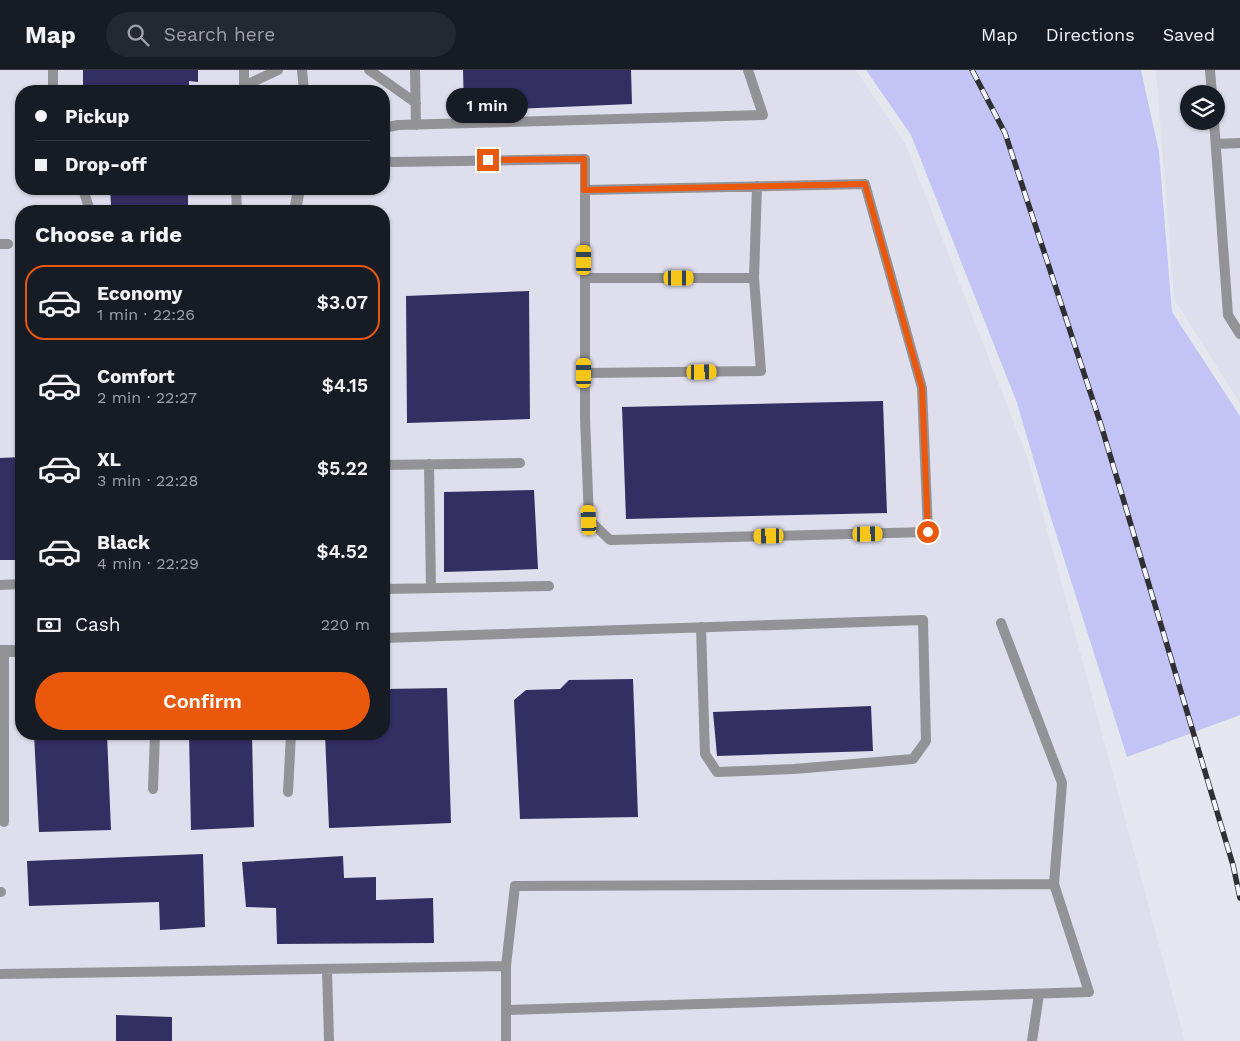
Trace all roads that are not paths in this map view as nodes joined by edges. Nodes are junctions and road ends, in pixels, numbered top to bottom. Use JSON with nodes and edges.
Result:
{"nodes":[{"id":1,"x":53,"y":70,"type":"edge"},
{"id":2,"x":244,"y":70,"type":"edge"},
{"id":3,"x":278,"y":70,"type":"edge"},
{"id":4,"x":302,"y":70,"type":"edge"},
{"id":5,"x":370,"y":70,"type":"edge"},
{"id":6,"x":415,"y":70,"type":"edge"},
{"id":7,"x":748,"y":70,"type":"edge"},
{"id":8,"x":1210,"y":70,"type":"edge"},
{"id":9,"x":53,"y":85,"type":"edge"},
{"id":10,"x":243,"y":85,"type":"edge"},
{"id":11,"x":250,"y":85,"type":"edge"},
{"id":12,"x":303,"y":85,"type":"edge"},
{"id":13,"x":1211,"y":85,"type":"edge"},
{"id":14,"x":416,"y":103,"type":"junction"},
{"id":15,"x":416,"y":125,"type":"junction"},
{"id":16,"x":390,"y":127,"type":"edge"},
{"id":17,"x":1215,"y":130,"type":"edge"},
{"id":18,"x":1240,"y":143,"type":"edge"},
{"id":19,"x":1216,"y":144,"type":"junction"},
{"id":20,"x":390,"y":162,"type":"edge"},
{"id":21,"x":757,"y":186,"type":"junction"},
{"id":22,"x":584,"y":190,"type":"junction"},
{"id":23,"x":584,"y":278,"type":"junction"},
{"id":24,"x":754,"y":278,"type":"junction"},
{"id":25,"x":1240,"y":334,"type":"edge"},
{"id":26,"x":584,"y":373,"type":"junction"},
{"id":27,"x":520,"y":463,"type":"dead end"},
{"id":28,"x":430,"y":464,"type":"junction"},
{"id":29,"x":390,"y":465,"type":"edge"},
{"id":30,"x":15,"y":584,"type":"edge"},
{"id":31,"x":0,"y":585,"type":"edge"},
{"id":32,"x":549,"y":586,"type":"dead end"},
{"id":33,"x":432,"y":588,"type":"junction"},
{"id":34,"x":390,"y":589,"type":"edge"},
{"id":35,"x":1000,"y":623,"type":"dead end"},
{"id":36,"x":701,"y":627,"type":"junction"},
{"id":37,"x":390,"y":638,"type":"edge"},
{"id":38,"x":2,"y":651,"type":"edge"},
{"id":39,"x":15,"y":651,"type":"edge"},
{"id":40,"x":155,"y":740,"type":"edge"},
{"id":41,"x":291,"y":740,"type":"edge"},
{"id":42,"x":153,"y":789,"type":"dead end"},
{"id":43,"x":288,"y":792,"type":"dead end"},
{"id":44,"x":4,"y":822,"type":"dead end"},
{"id":45,"x":1054,"y":884,"type":"junction"},
{"id":46,"x":506,"y":966,"type":"junction"},
{"id":47,"x":327,"y":969,"type":"junction"},
{"id":48,"x":0,"y":974,"type":"edge"},
{"id":49,"x":1039,"y":994,"type":"junction"},
{"id":50,"x":506,"y":1010,"type":"junction"},
{"id":51,"x":329,"y":1041,"type":"edge"},
{"id":52,"x":506,"y":1041,"type":"edge"},
{"id":53,"x":1032,"y":1041,"type":"edge"}],
"edges":[{"from":1,"to":9,"type":"lane"},
{"from":2,"to":10,"type":"lane"},
{"from":3,"to":11,"type":"lane"},
{"from":4,"to":12,"type":"lane"},
{"from":5,"to":14,"type":"lane"},
{"from":6,"to":14,"type":"lane"},
{"from":7,"to":15,"type":"lane"},
{"from":8,"to":13,"type":"lane"},
{"from":14,"to":15,"type":"lane"},
{"from":15,"to":16,"type":"lane"},
{"from":17,"to":19,"type":"lane"},
{"from":18,"to":19,"type":"lane"},
{"from":19,"to":25,"type":"lane"},
{"from":20,"to":22,"type":"lane"},
{"from":21,"to":22,"type":"lane"},
{"from":21,"to":24,"type":"lane"},
{"from":21,"to":26,"type":"lane"},
{"from":22,"to":23,"type":"lane"},
{"from":23,"to":24,"type":"lane"},
{"from":23,"to":26,"type":"lane"},
{"from":24,"to":26,"type":"lane"},
{"from":27,"to":28,"type":"lane"},
{"from":28,"to":29,"type":"lane"},
{"from":28,"to":33,"type":"lane"},
{"from":30,"to":31,"type":"lane"},
{"from":32,"to":33,"type":"lane"},
{"from":33,"to":34,"type":"lane"},
{"from":35,"to":45,"type":"lane"},
{"from":36,"to":36,"type":"lane"},
{"from":36,"to":37,"type":"lane"},
{"from":38,"to":39,"type":"street"},
{"from":38,"to":44,"type":"lane"},
{"from":40,"to":42,"type":"lane"},
{"from":41,"to":43,"type":"lane"},
{"from":45,"to":46,"type":"lane"},
{"from":45,"to":49,"type":"lane"},
{"from":46,"to":47,"type":"lane"},
{"from":46,"to":50,"type":"lane"},
{"from":47,"to":48,"type":"lane"},
{"from":47,"to":51,"type":"lane"},
{"from":49,"to":50,"type":"lane"},
{"from":49,"to":53,"type":"lane"},
{"from":50,"to":52,"type":"lane"}]}
